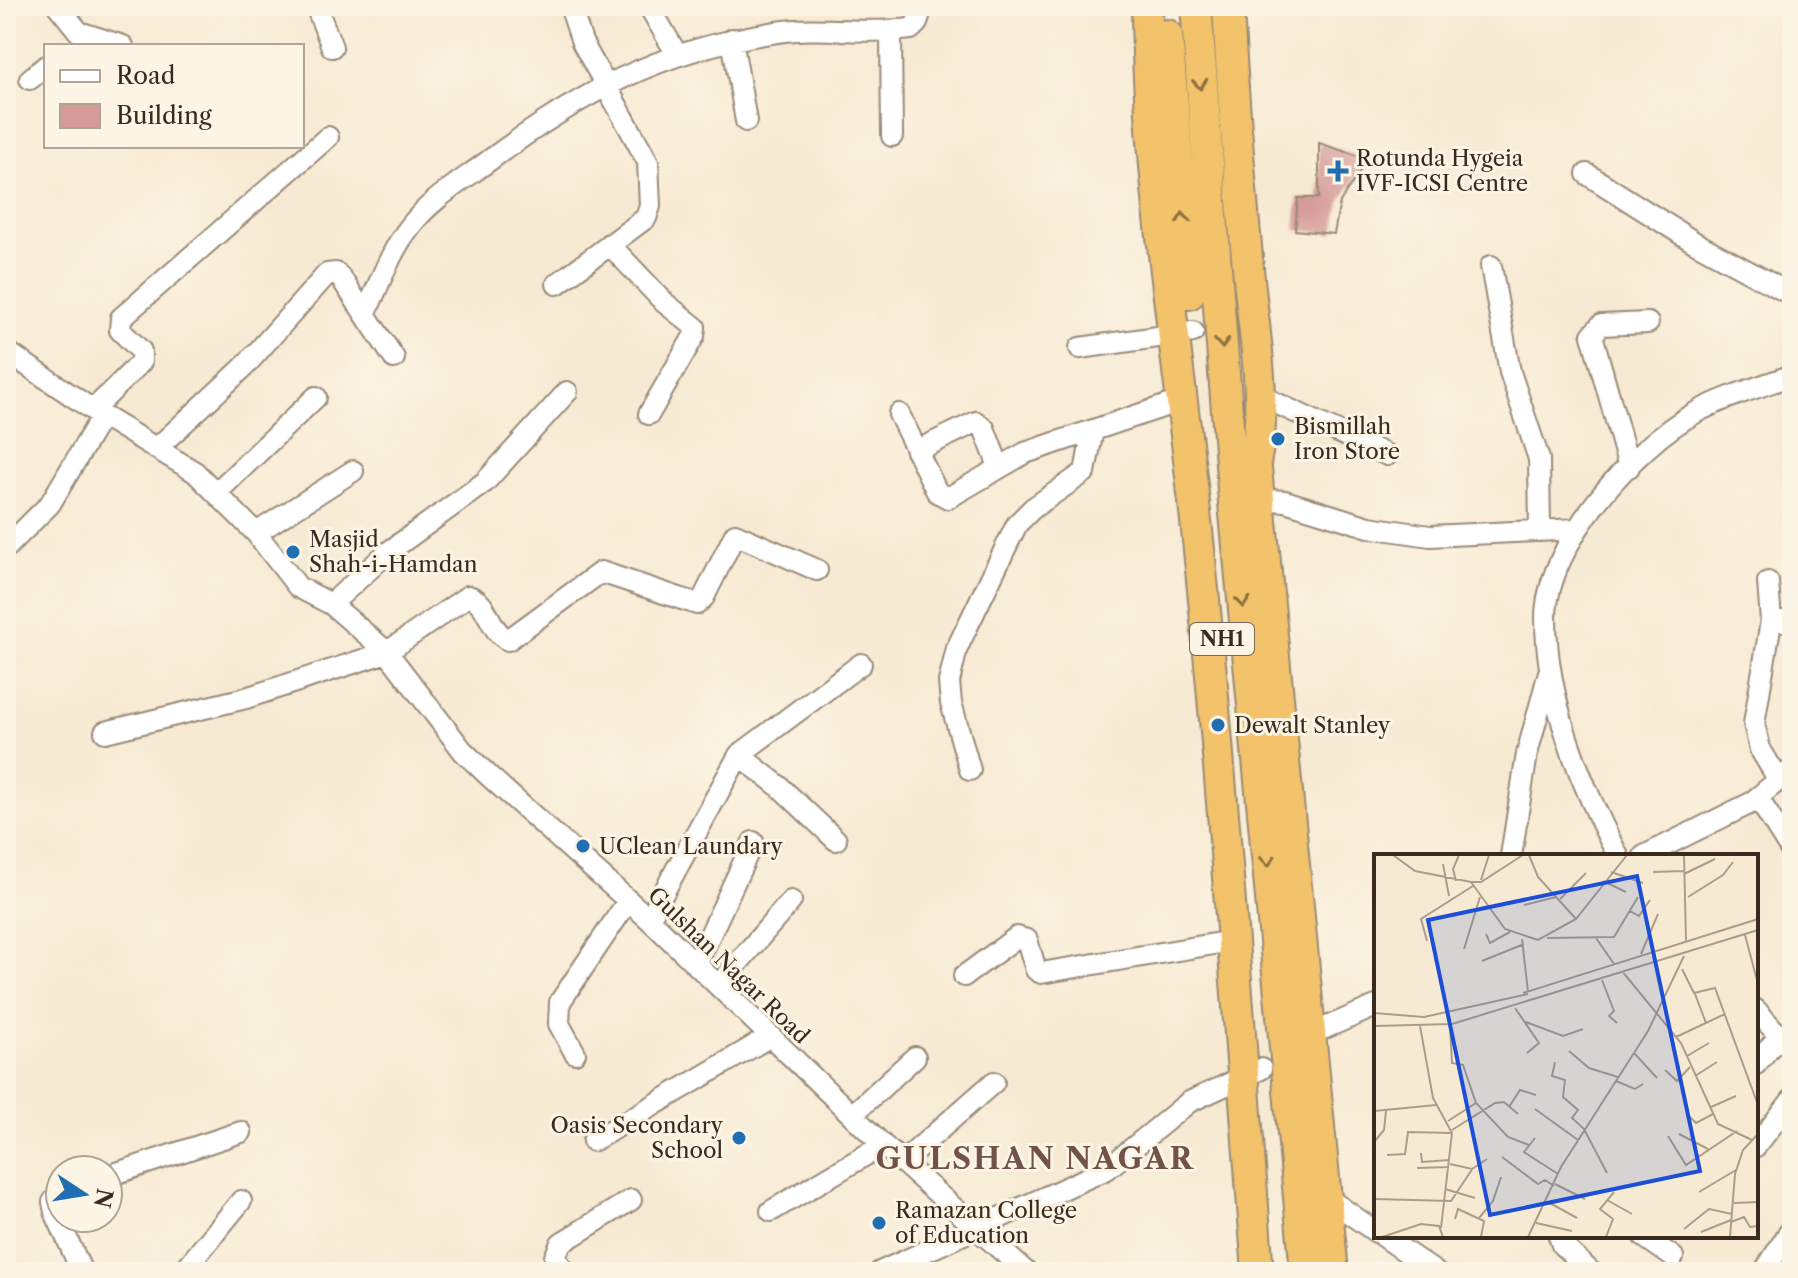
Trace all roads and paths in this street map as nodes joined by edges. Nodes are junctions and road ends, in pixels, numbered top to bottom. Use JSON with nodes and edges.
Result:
{"nodes":[{"id":1,"x":58,"y":6,"type":"edge"},
{"id":2,"x":316,"y":6,"type":"edge"},
{"id":3,"x":570,"y":6,"type":"edge"},
{"id":4,"x":649,"y":6,"type":"edge"},
{"id":5,"x":922,"y":6,"type":"edge"},
{"id":6,"x":1147,"y":6,"type":"edge"},
{"id":7,"x":1166,"y":6,"type":"edge"},
{"id":8,"x":1196,"y":6,"type":"edge"},
{"id":9,"x":1228,"y":6,"type":"edge"},
{"id":10,"x":891,"y":32,"type":"junction"},
{"id":11,"x":732,"y":39,"type":"junction"},
{"id":12,"x":78,"y":40,"type":"edge"},
{"id":13,"x":108,"y":44,"type":"edge"},
{"id":14,"x":332,"y":47,"type":"dead end"},
{"id":15,"x":676,"y":53,"type":"junction"},
{"id":16,"x":606,"y":86,"type":"junction"},
{"id":17,"x":746,"y":121,"type":"dead end"},
{"id":18,"x":892,"y":136,"type":"dead end"},
{"id":19,"x":328,"y":137,"type":"dead end"},
{"id":20,"x":1587,"y":174,"type":"dead end"},
{"id":21,"x":609,"y":244,"type":"junction"},
{"id":22,"x":1491,"y":266,"type":"dead end"},
{"id":23,"x":557,"y":284,"type":"dead end"},
{"id":24,"x":1792,"y":295,"type":"edge"},
{"id":25,"x":365,"y":314,"type":"junction"},
{"id":26,"x":1648,"y":323,"type":"dead end"},
{"id":27,"x":1183,"y":334,"type":"junction"},
{"id":28,"x":1080,"y":348,"type":"dead end"},
{"id":29,"x":7,"y":352,"type":"edge"},
{"id":30,"x":394,"y":358,"type":"dead end"},
{"id":31,"x":1792,"y":375,"type":"edge"},
{"id":32,"x":567,"y":392,"type":"dead end"},
{"id":33,"x":1259,"y":395,"type":"junction"},
{"id":34,"x":316,"y":397,"type":"dead end"},
{"id":35,"x":1180,"y":401,"type":"junction"},
{"id":36,"x":98,"y":413,"type":"junction"},
{"id":37,"x":649,"y":414,"type":"dead end"},
{"id":38,"x":899,"y":414,"type":"dead end"},
{"id":39,"x":1093,"y":430,"type":"junction"},
{"id":40,"x":157,"y":448,"type":"junction"},
{"id":41,"x":916,"y":451,"type":"junction"},
{"id":42,"x":1387,"y":455,"type":"dead end"},
{"id":43,"x":999,"y":467,"type":"junction"},
{"id":44,"x":1629,"y":467,"type":"junction"},
{"id":45,"x":353,"y":471,"type":"dead end"},
{"id":46,"x":217,"y":492,"type":"junction"},
{"id":47,"x":1246,"y":501,"type":"junction"},
{"id":48,"x":1577,"y":529,"type":"junction"},
{"id":49,"x":1540,"y":531,"type":"junction"},
{"id":50,"x":256,"y":533,"type":"junction"},
{"id":51,"x":6,"y":548,"type":"edge"},
{"id":52,"x":817,"y":570,"type":"dead end"},
{"id":53,"x":1768,"y":582,"type":"dead end"},
{"id":54,"x":331,"y":604,"type":"junction"},
{"id":55,"x":1771,"y":621,"type":"junction"},
{"id":56,"x":1792,"y":621,"type":"edge"},
{"id":57,"x":387,"y":652,"type":"junction"},
{"id":58,"x":861,"y":664,"type":"dead end"},
{"id":59,"x":1551,"y":668,"type":"junction"},
{"id":60,"x":105,"y":732,"type":"dead end"},
{"id":61,"x":739,"y":755,"type":"junction"},
{"id":62,"x":970,"y":770,"type":"dead end"},
{"id":63,"x":1785,"y":773,"type":"edge"},
{"id":64,"x":1758,"y":798,"type":"junction"},
{"id":65,"x":836,"y":840,"type":"dead end"},
{"id":66,"x":753,"y":842,"type":"dead end"},
{"id":67,"x":1792,"y":852,"type":"edge"},
{"id":68,"x":1511,"y":854,"type":"edge"},
{"id":69,"x":1617,"y":854,"type":"edge"},
{"id":70,"x":1648,"y":854,"type":"edge"},
{"id":71,"x":628,"y":901,"type":"junction"},
{"id":72,"x":791,"y":901,"type":"dead end"},
{"id":73,"x":649,"y":919,"type":"junction"},
{"id":74,"x":1232,"y":941,"type":"junction"},
{"id":75,"x":697,"y":963,"type":"junction"},
{"id":76,"x":964,"y":976,"type":"dead end"},
{"id":77,"x":719,"y":985,"type":"junction"},
{"id":78,"x":1374,"y":1007,"type":"edge"},
{"id":79,"x":1758,"y":1012,"type":"edge"},
{"id":80,"x":1311,"y":1034,"type":"junction"},
{"id":81,"x":769,"y":1037,"type":"junction"},
{"id":82,"x":1786,"y":1043,"type":"edge"},
{"id":83,"x":575,"y":1053,"type":"dead end"},
{"id":84,"x":915,"y":1057,"type":"dead end"},
{"id":85,"x":1758,"y":1063,"type":"edge"},
{"id":86,"x":1252,"y":1073,"type":"junction"},
{"id":87,"x":994,"y":1082,"type":"dead end"},
{"id":88,"x":1792,"y":1100,"type":"edge"},
{"id":89,"x":852,"y":1115,"type":"junction"},
{"id":90,"x":241,"y":1132,"type":"dead end"},
{"id":91,"x":593,"y":1141,"type":"dead end"},
{"id":92,"x":1758,"y":1143,"type":"edge"},
{"id":93,"x":883,"y":1145,"type":"junction"},
{"id":94,"x":904,"y":1161,"type":"junction"},
{"id":95,"x":124,"y":1171,"type":"edge"},
{"id":96,"x":1326,"y":1197,"type":"junction"},
{"id":97,"x":631,"y":1200,"type":"dead end"},
{"id":98,"x":241,"y":1201,"type":"dead end"},
{"id":99,"x":771,"y":1211,"type":"dead end"},
{"id":100,"x":976,"y":1226,"type":"junction"},
{"id":101,"x":1792,"y":1228,"type":"edge"},
{"id":102,"x":1374,"y":1231,"type":"edge"},
{"id":103,"x":65,"y":1234,"type":"edge"},
{"id":104,"x":1386,"y":1238,"type":"edge"},
{"id":105,"x":1560,"y":1238,"type":"edge"},
{"id":106,"x":1646,"y":1238,"type":"edge"},
{"id":107,"x":1673,"y":1257,"type":"dead end"},
{"id":108,"x":82,"y":1272,"type":"edge"},
{"id":109,"x":183,"y":1272,"type":"edge"},
{"id":110,"x":565,"y":1272,"type":"edge"},
{"id":111,"x":880,"y":1272,"type":"edge"},
{"id":112,"x":1026,"y":1272,"type":"edge"},
{"id":113,"x":1258,"y":1272,"type":"edge"},
{"id":114,"x":1278,"y":1272,"type":"edge"},
{"id":115,"x":1306,"y":1272,"type":"edge"},
{"id":116,"x":1333,"y":1272,"type":"edge"},
{"id":117,"x":1435,"y":1272,"type":"edge"},
{"id":118,"x":1591,"y":1272,"type":"edge"},
{"id":119,"x":1764,"y":1272,"type":"edge"}],
"edges":[{"from":1,"to":12,"type":"street"},
{"from":2,"to":14,"type":"street"},
{"from":3,"to":16,"type":"street"},
{"from":4,"to":15,"type":"street"},
{"from":5,"to":10,"type":"street"},
{"from":6,"to":27,"type":"highway"},
{"from":27,"to":7,"type":"highway","number":"NH1","one_way":true},
{"from":8,"to":47,"type":"highway","number":"NH1","one_way":true},
{"from":9,"to":33,"type":"highway"},
{"from":10,"to":11,"type":"street"},
{"from":10,"to":18,"type":"street"},
{"from":11,"to":15,"type":"street"},
{"from":11,"to":17,"type":"street"},
{"from":12,"to":13,"type":"street"},
{"from":15,"to":16,"type":"street"},
{"from":16,"to":21,"type":"street"},
{"from":16,"to":25,"type":"street"},
{"from":19,"to":36,"type":"street"},
{"from":20,"to":24,"type":"street"},
{"from":21,"to":23,"type":"street"},
{"from":21,"to":37,"type":"street"},
{"from":22,"to":49,"type":"street"},
{"from":25,"to":30,"type":"street"},
{"from":25,"to":40,"type":"street"},
{"from":26,"to":44,"type":"street"},
{"from":27,"to":28,"type":"street"},
{"from":27,"to":35,"type":"highway"},
{"from":27,"to":86,"type":"highway","number":"NH1"},
{"from":29,"to":36,"type":"street","name":"Gulshan Nagar Road"},
{"from":31,"to":44,"type":"street"},
{"from":32,"to":54,"type":"street"},
{"from":33,"to":42,"type":"street"},
{"from":33,"to":47,"type":"highway"},
{"from":34,"to":46,"type":"street"},
{"from":35,"to":39,"type":"street"},
{"from":35,"to":74,"type":"highway"},
{"from":36,"to":40,"type":"street","name":"Gulshan Nagar Road"},
{"from":36,"to":51,"type":"street"},
{"from":38,"to":41,"type":"street"},
{"from":39,"to":43,"type":"street"},
{"from":39,"to":62,"type":"street"},
{"from":40,"to":46,"type":"street","name":"Gulshan Nagar Road"},
{"from":41,"to":43,"type":"street"},
{"from":41,"to":43,"type":"street"},
{"from":44,"to":48,"type":"street"},
{"from":45,"to":50,"type":"street"},
{"from":46,"to":50,"type":"street","name":"Gulshan Nagar Road"},
{"from":47,"to":49,"type":"street"},
{"from":47,"to":80,"type":"highway"},
{"from":47,"to":115,"type":"highway","number":"NH1","one_way":true},
{"from":48,"to":49,"type":"street"},
{"from":48,"to":59,"type":"street"},
{"from":50,"to":54,"type":"street","name":"Gulshan Nagar Road"},
{"from":52,"to":57,"type":"street"},
{"from":53,"to":55,"type":"street"},
{"from":54,"to":57,"type":"street","name":"Gulshan Nagar Road"},
{"from":55,"to":56,"type":"street"},
{"from":55,"to":63,"type":"street"},
{"from":57,"to":60,"type":"street"},
{"from":57,"to":71,"type":"street","name":"Gulshan Nagar Road"},
{"from":58,"to":61,"type":"street"},
{"from":59,"to":68,"type":"street"},
{"from":59,"to":69,"type":"street"},
{"from":61,"to":65,"type":"street"},
{"from":61,"to":73,"type":"street"},
{"from":63,"to":64,"type":"street"},
{"from":64,"to":67,"type":"street"},
{"from":64,"to":70,"type":"street"},
{"from":66,"to":75,"type":"street"},
{"from":71,"to":73,"type":"street","name":"Gulshan Nagar Road"},
{"from":71,"to":83,"type":"street"},
{"from":72,"to":77,"type":"street"},
{"from":73,"to":75,"type":"street","name":"Gulshan Nagar Road"},
{"from":74,"to":76,"type":"street"},
{"from":74,"to":86,"type":"highway"},
{"from":75,"to":77,"type":"street","name":"Gulshan Nagar Road"},
{"from":77,"to":81,"type":"street","name":"Gulshan Nagar Road"},
{"from":78,"to":80,"type":"street"},
{"from":79,"to":82,"type":"street"},
{"from":80,"to":96,"type":"highway"},
{"from":81,"to":89,"type":"street","name":"Gulshan Nagar Road"},
{"from":81,"to":91,"type":"street"},
{"from":82,"to":85,"type":"street"},
{"from":84,"to":89,"type":"street"},
{"from":86,"to":100,"type":"street"},
{"from":86,"to":113,"type":"highway"},
{"from":86,"to":114,"type":"highway","number":"NH1"},
{"from":87,"to":94,"type":"street"},
{"from":88,"to":92,"type":"street"},
{"from":89,"to":93,"type":"street","name":"Gulshan Nagar Road"},
{"from":90,"to":95,"type":"street"},
{"from":93,"to":94,"type":"street","name":"Gulshan Nagar Road"},
{"from":93,"to":99,"type":"street"},
{"from":94,"to":100,"type":"street","name":"Gulshan Nagar Road"},
{"from":96,"to":102,"type":"street"},
{"from":96,"to":116,"type":"highway"},
{"from":97,"to":110,"type":"street"},
{"from":98,"to":109,"type":"street"},
{"from":100,"to":111,"type":"street"},
{"from":100,"to":112,"type":"street","name":"Gulshan Nagar Road"},
{"from":101,"to":119,"type":"street"},
{"from":103,"to":108,"type":"street"},
{"from":104,"to":117,"type":"street"},
{"from":105,"to":118,"type":"street"},
{"from":106,"to":107,"type":"street"}]}
